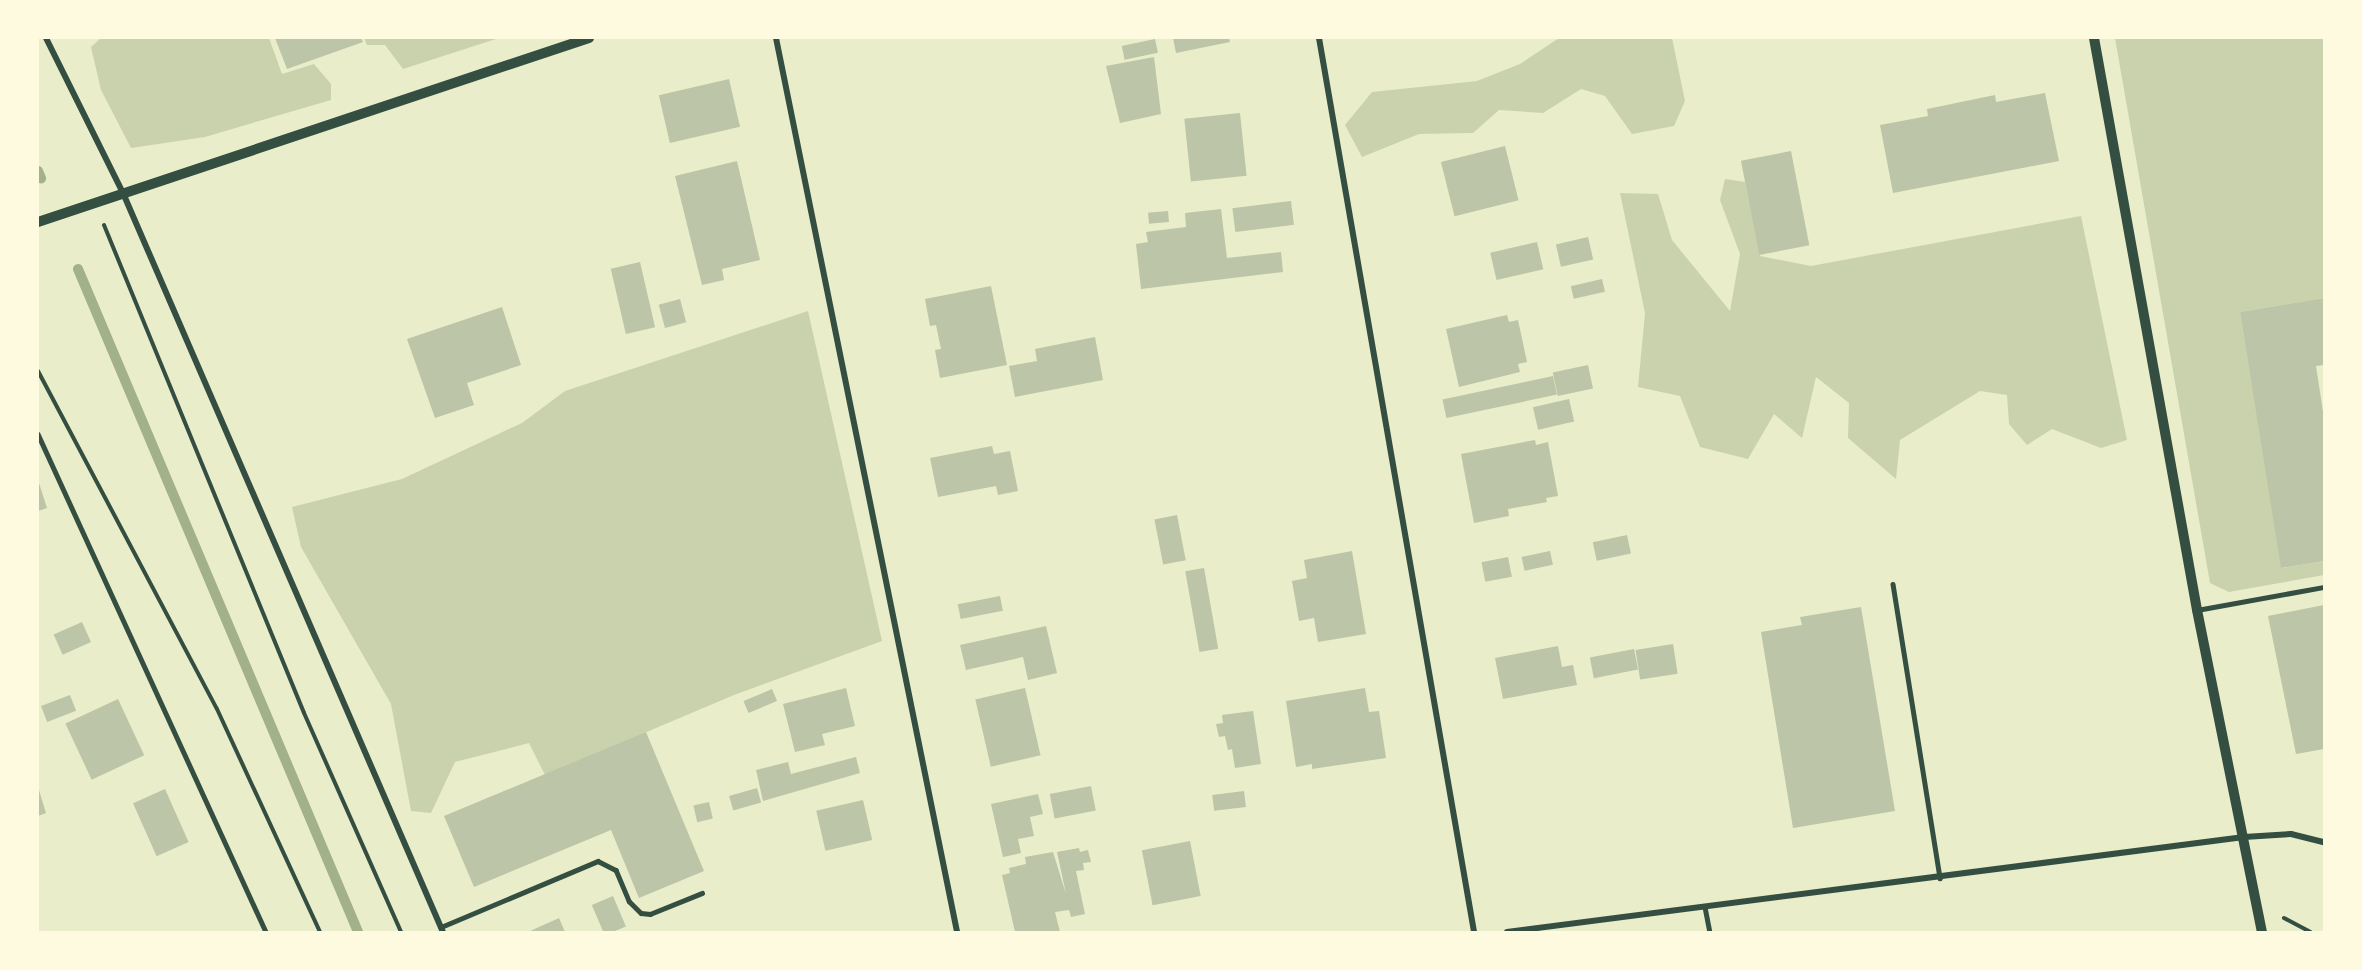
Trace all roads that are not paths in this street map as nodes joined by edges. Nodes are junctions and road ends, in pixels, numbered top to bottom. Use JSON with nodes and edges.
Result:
{"nodes":[{"id":1,"x":46,"y":38,"type":"edge"},
{"id":2,"x":589,"y":38,"type":"edge"},
{"id":3,"x":776,"y":38,"type":"edge"},
{"id":4,"x":1319,"y":38,"type":"edge"},
{"id":5,"x":2094,"y":38,"type":"edge"},
{"id":6,"x":123,"y":193,"type":"junction"},
{"id":7,"x":38,"y":222,"type":"edge"},
{"id":8,"x":38,"y":434,"type":"edge"},
{"id":9,"x":1893,"y":584,"type":"dead end"},
{"id":10,"x":2325,"y":587,"type":"edge"},
{"id":11,"x":2197,"y":610,"type":"junction"},
{"id":12,"x":2244,"y":837,"type":"junction"},
{"id":13,"x":2325,"y":842,"type":"edge"},
{"id":14,"x":1940,"y":878,"type":"junction"},
{"id":15,"x":702,"y":893,"type":"dead end"},
{"id":16,"x":1705,"y":907,"type":"junction"},
{"id":17,"x":442,"y":930,"type":"edge"},
{"id":18,"x":266,"y":933,"type":"edge"},
{"id":19,"x":957,"y":933,"type":"edge"},
{"id":20,"x":1474,"y":933,"type":"edge"},
{"id":21,"x":1507,"y":933,"type":"edge"},
{"id":22,"x":1710,"y":933,"type":"edge"},
{"id":23,"x":2262,"y":933,"type":"edge"}],
"edges":[{"from":1,"to":6,"type":"street"},
{"from":2,"to":6,"type":"street"},
{"from":3,"to":19,"type":"street"},
{"from":4,"to":20,"type":"street"},
{"from":5,"to":11,"type":"street"},
{"from":6,"to":7,"type":"street"},
{"from":6,"to":17,"type":"street"},
{"from":8,"to":18,"type":"lane"},
{"from":9,"to":14,"type":"lane"},
{"from":10,"to":11,"type":"lane"},
{"from":11,"to":12,"type":"street"},
{"from":12,"to":13,"type":"street"},
{"from":12,"to":14,"type":"street"},
{"from":12,"to":23,"type":"street"},
{"from":14,"to":16,"type":"street"},
{"from":15,"to":17,"type":"lane"},
{"from":16,"to":21,"type":"street"},
{"from":16,"to":22,"type":"lane"}]}
